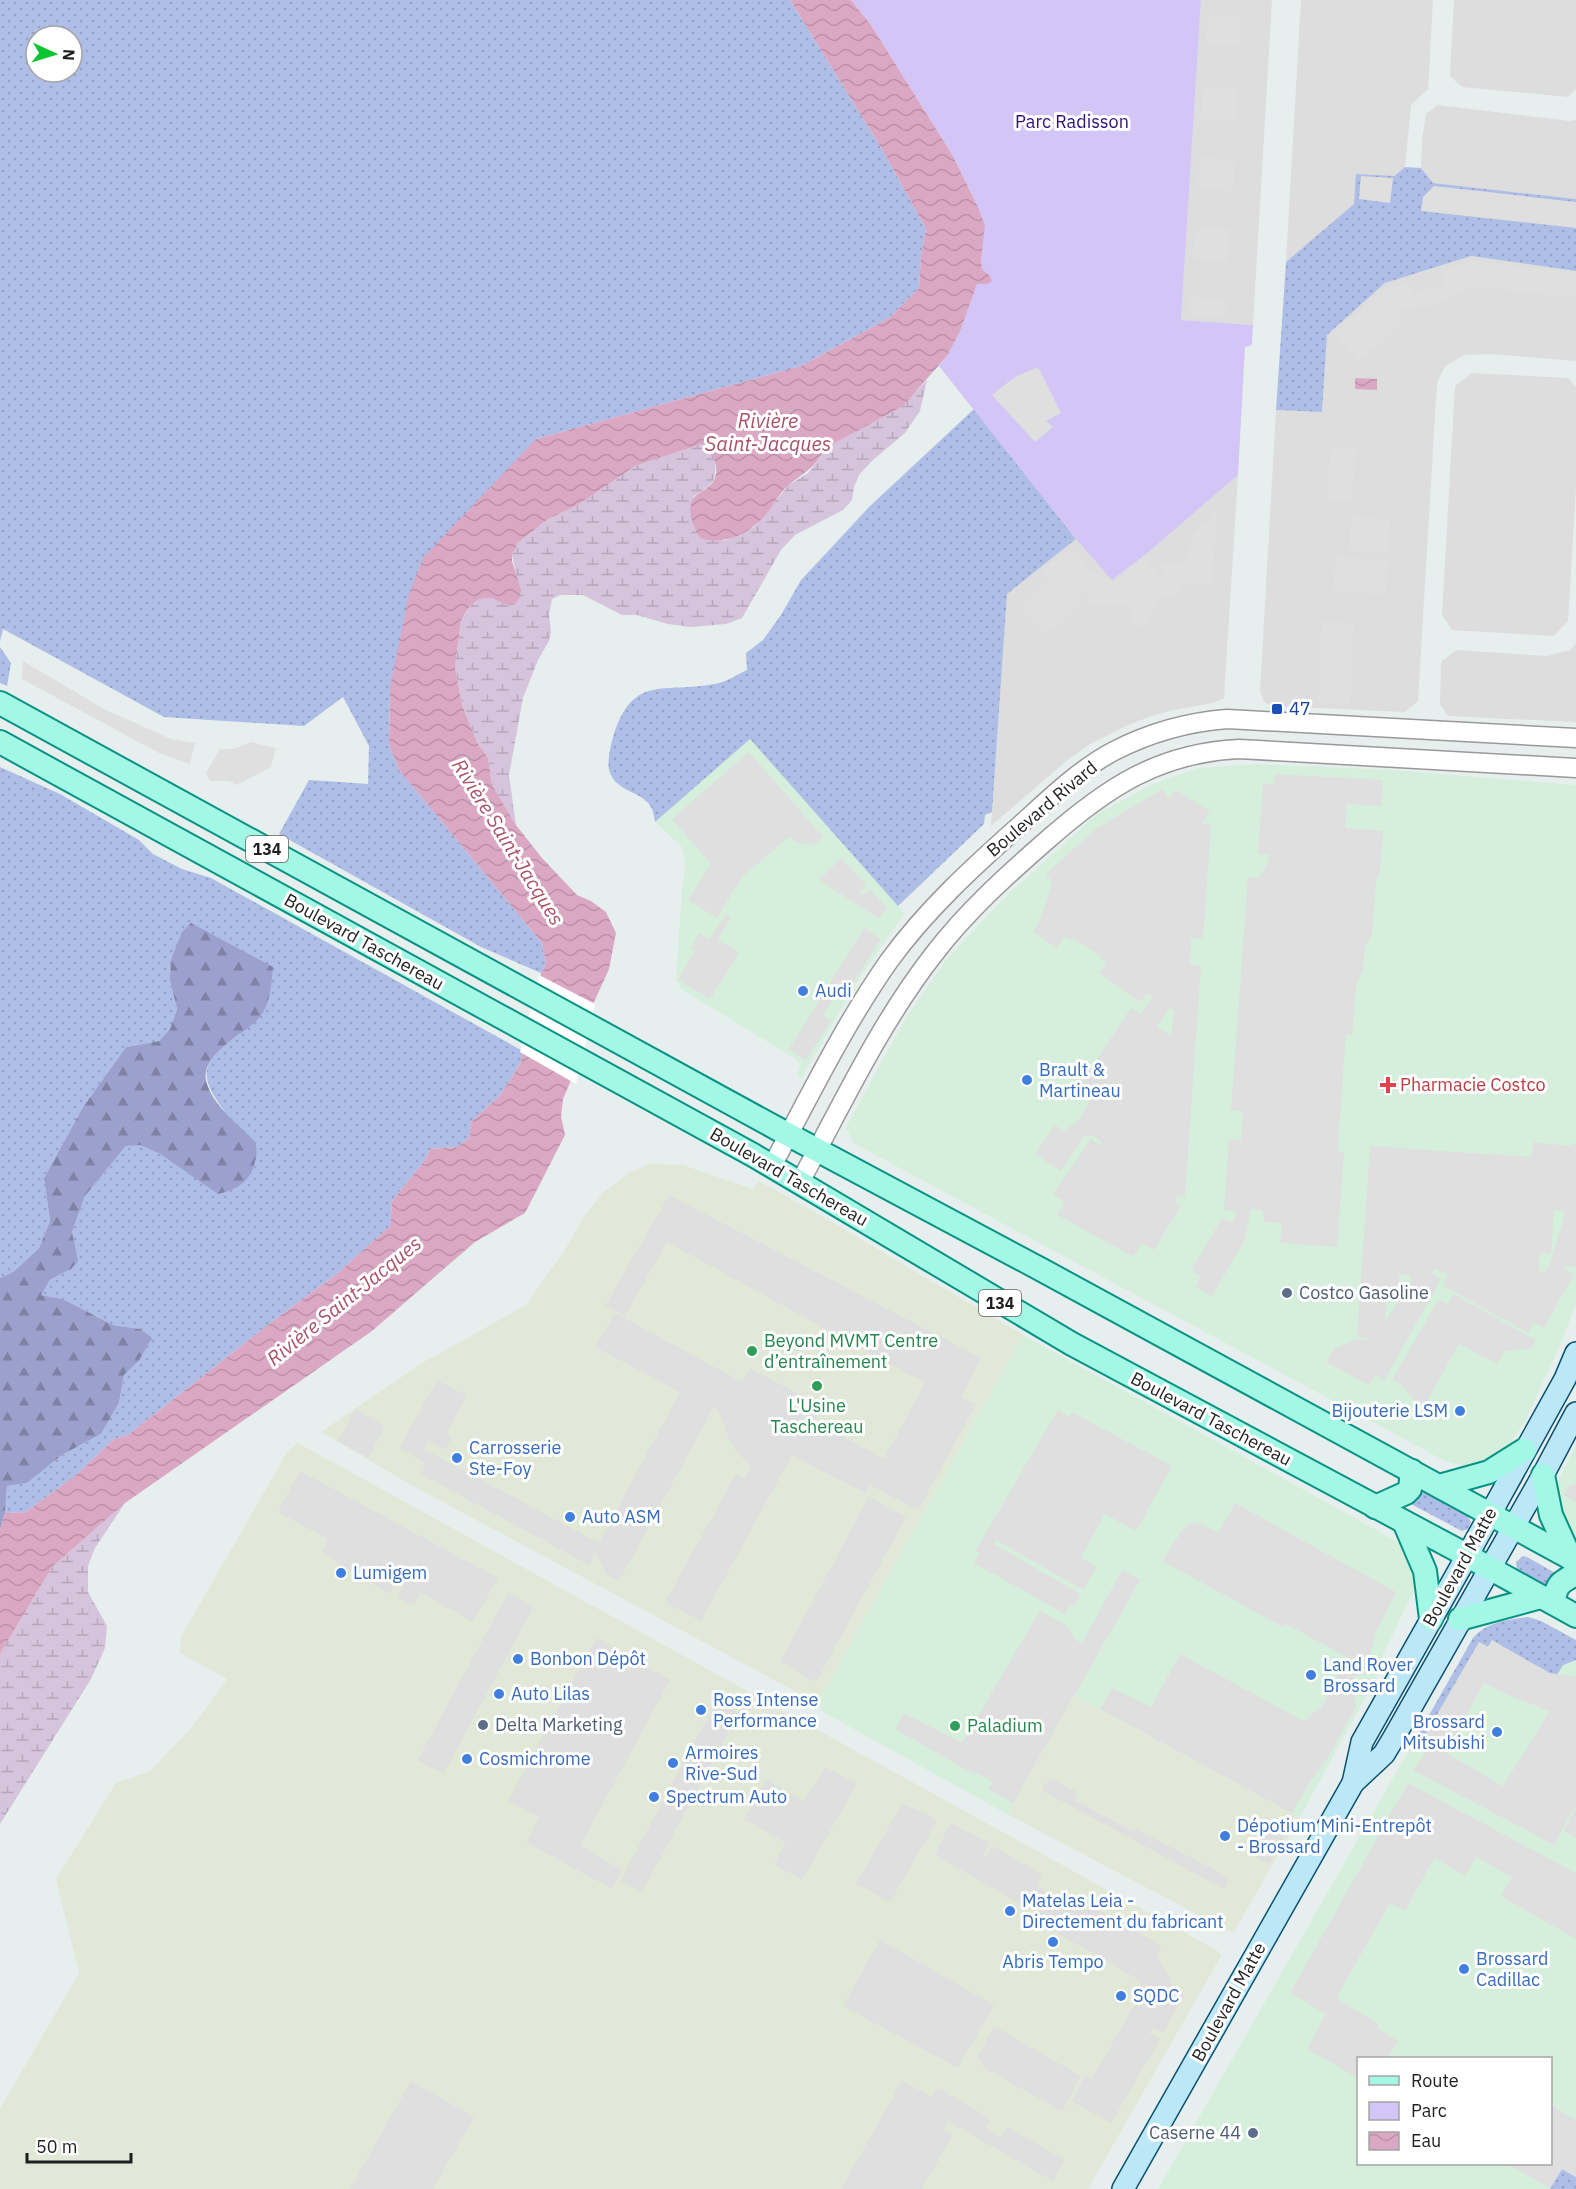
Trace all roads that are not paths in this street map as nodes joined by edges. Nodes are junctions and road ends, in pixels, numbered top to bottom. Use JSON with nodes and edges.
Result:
{"nodes":[{"id":1,"x":0,"y":703,"type":"edge"},
{"id":2,"x":1576,"y":738,"type":"edge"},
{"id":3,"x":0,"y":742,"type":"edge"},
{"id":4,"x":1576,"y":768,"type":"edge"},
{"id":5,"x":789,"y":1135,"type":"junction"},
{"id":6,"x":817,"y":1150,"type":"junction"},
{"id":7,"x":772,"y":1166,"type":"junction"},
{"id":8,"x":800,"y":1182,"type":"junction"},
{"id":9,"x":1576,"y":1353,"type":"edge"},
{"id":10,"x":1576,"y":1413,"type":"edge"},
{"id":11,"x":1524,"y":1450,"type":"junction"},
{"id":12,"x":1412,"y":1471,"type":"junction"},
{"id":13,"x":1543,"y":1475,"type":"junction"},
{"id":14,"x":1439,"y":1486,"type":"junction"},
{"id":15,"x":1375,"y":1507,"type":"junction"},
{"id":16,"x":1490,"y":1514,"type":"junction"},
{"id":17,"x":1404,"y":1522,"type":"junction"},
{"id":18,"x":1512,"y":1526,"type":"junction"},
{"id":19,"x":1467,"y":1556,"type":"junction"},
{"id":20,"x":1574,"y":1565,"type":"edge"},
{"id":21,"x":1489,"y":1568,"type":"junction"},
{"id":22,"x":1547,"y":1600,"type":"junction"},
{"id":23,"x":1576,"y":1616,"type":"edge"},
{"id":24,"x":1431,"y":1619,"type":"junction"},
{"id":25,"x":1460,"y":1619,"type":"junction"},
{"id":26,"x":1353,"y":1783,"type":"junction"},
{"id":27,"x":1123,"y":2189,"type":"edge"}],
"edges":[{"from":1,"to":5,"type":"main road","name":"Boulevard Taschereau","number":"134"},
{"from":2,"to":5,"type":"street","name":"Boulevard Rivard"},
{"from":3,"to":7,"type":"main road","name":"Boulevard Taschereau","number":"134"},
{"from":4,"to":6,"type":"street","name":"Boulevard Rivard"},
{"from":5,"to":6,"type":"main road","name":"Boulevard Taschereau","number":"134"},
{"from":5,"to":7,"type":"street","name":"Boulevard Rivard"},
{"from":6,"to":8,"type":"street","name":"Boulevard Rivard"},
{"from":6,"to":12,"type":"main road","name":"Boulevard Taschereau","number":"134"},
{"from":7,"to":8,"type":"main road","name":"Boulevard Taschereau","number":"134"},
{"from":8,"to":15,"type":"main road","name":"Boulevard Taschereau","number":"134"},
{"from":9,"to":11,"type":"main road","name":"Boulevard Matte"},
{"from":10,"to":13,"type":"main road","name":"Boulevard Matte"},
{"from":11,"to":14,"type":"main road"},
{"from":11,"to":16,"type":"main road","name":"Boulevard Matte"},
{"from":12,"to":14,"type":"main road","name":"Boulevard Taschereau","number":"134"},
{"from":12,"to":15,"type":"main road"},
{"from":13,"to":18,"type":"main road","name":"Boulevard Matte"},
{"from":13,"to":20,"type":"main road"},
{"from":14,"to":16,"type":"main road","name":"Boulevard Taschereau","number":"134"},
{"from":15,"to":17,"type":"main road","name":"Boulevard Taschereau","number":"134"},
{"from":16,"to":18,"type":"main road","name":"Boulevard Taschereau","number":"134"},
{"from":16,"to":19,"type":"main road","name":"Boulevard Matte"},
{"from":17,"to":19,"type":"main road","name":"Boulevard Taschereau","number":"134"},
{"from":17,"to":24,"type":"main road"},
{"from":18,"to":20,"type":"main road","name":"Boulevard Taschereau","number":"134"},
{"from":18,"to":21,"type":"main road","name":"Boulevard Matte"},
{"from":19,"to":21,"type":"main road","name":"Boulevard Taschereau","number":"134"},
{"from":19,"to":24,"type":"main road","name":"Boulevard Matte"},
{"from":20,"to":22,"type":"main road"},
{"from":21,"to":22,"type":"main road","name":"Boulevard Taschereau","number":"134"},
{"from":21,"to":25,"type":"main road","name":"Boulevard Matte"},
{"from":22,"to":23,"type":"main road","name":"Boulevard Taschereau","number":"134"},
{"from":22,"to":25,"type":"main road"},
{"from":24,"to":26,"type":"main road","name":"Boulevard Matte"},
{"from":25,"to":26,"type":"main road","name":"Boulevard Matte"},
{"from":26,"to":27,"type":"main road","name":"Boulevard Matte"}]}
